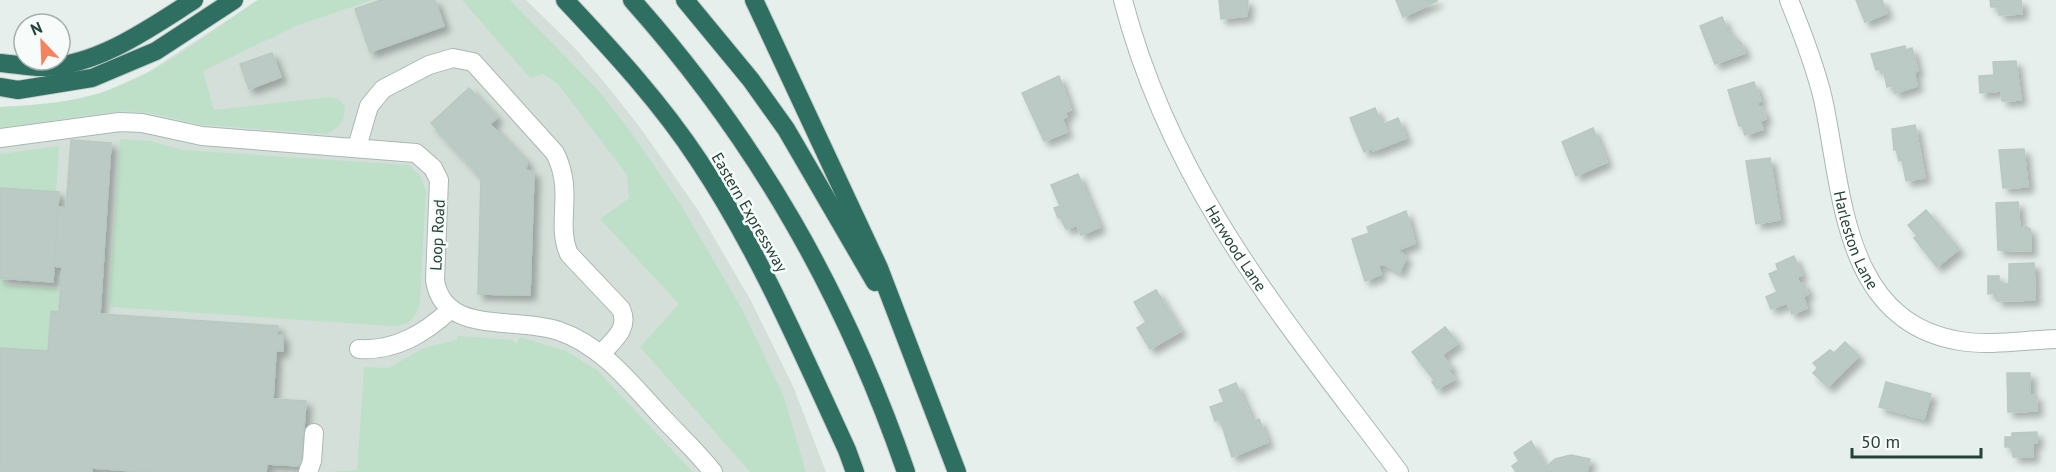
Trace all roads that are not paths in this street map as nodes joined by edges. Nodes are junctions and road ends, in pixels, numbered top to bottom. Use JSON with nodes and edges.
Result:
{"nodes":[{"id":1,"x":194,"y":0,"type":"edge"},
{"id":2,"x":234,"y":0,"type":"edge"},
{"id":3,"x":565,"y":0,"type":"edge"},
{"id":4,"x":632,"y":0,"type":"edge"},
{"id":5,"x":685,"y":0,"type":"edge"},
{"id":6,"x":754,"y":0,"type":"edge"},
{"id":7,"x":1123,"y":0,"type":"edge"},
{"id":8,"x":1789,"y":0,"type":"edge"},
{"id":9,"x":0,"y":63,"type":"edge"},
{"id":10,"x":0,"y":87,"type":"edge"},
{"id":11,"x":0,"y":138,"type":"edge"},
{"id":12,"x":357,"y":147,"type":"junction"},
{"id":13,"x":450,"y":310,"type":"junction"},
{"id":14,"x":895,"y":314,"type":"junction"},
{"id":15,"x":2056,"y":339,"type":"edge"},
{"id":16,"x":359,"y":349,"type":"dead end"},
{"id":17,"x":601,"y":354,"type":"junction"},
{"id":18,"x":314,"y":433,"type":"dead end"},
{"id":19,"x":308,"y":472,"type":"edge"},
{"id":20,"x":713,"y":472,"type":"edge"},
{"id":21,"x":855,"y":472,"type":"edge"},
{"id":22,"x":906,"y":472,"type":"edge"},
{"id":23,"x":957,"y":472,"type":"edge"},
{"id":24,"x":1399,"y":472,"type":"edge"}],
"edges":[{"from":1,"to":9,"type":"highway"},
{"from":2,"to":10,"type":"highway"},
{"from":3,"to":21,"type":"highway","name":"Eastern Expressway"},
{"from":4,"to":22,"type":"highway","name":"Eastern Expressway"},
{"from":5,"to":14,"type":"highway"},
{"from":6,"to":14,"type":"highway"},
{"from":7,"to":24,"type":"street","name":"Harwood Lane"},
{"from":8,"to":15,"type":"street","name":"Harleston Lane"},
{"from":11,"to":12,"type":"street","name":"Loop Road"},
{"from":12,"to":13,"type":"street","name":"Loop Road"},
{"from":12,"to":17,"type":"street"},
{"from":13,"to":16,"type":"street"},
{"from":13,"to":17,"type":"street"},
{"from":14,"to":23,"type":"highway"},
{"from":17,"to":20,"type":"street"},
{"from":18,"to":19,"type":"street"}]}
